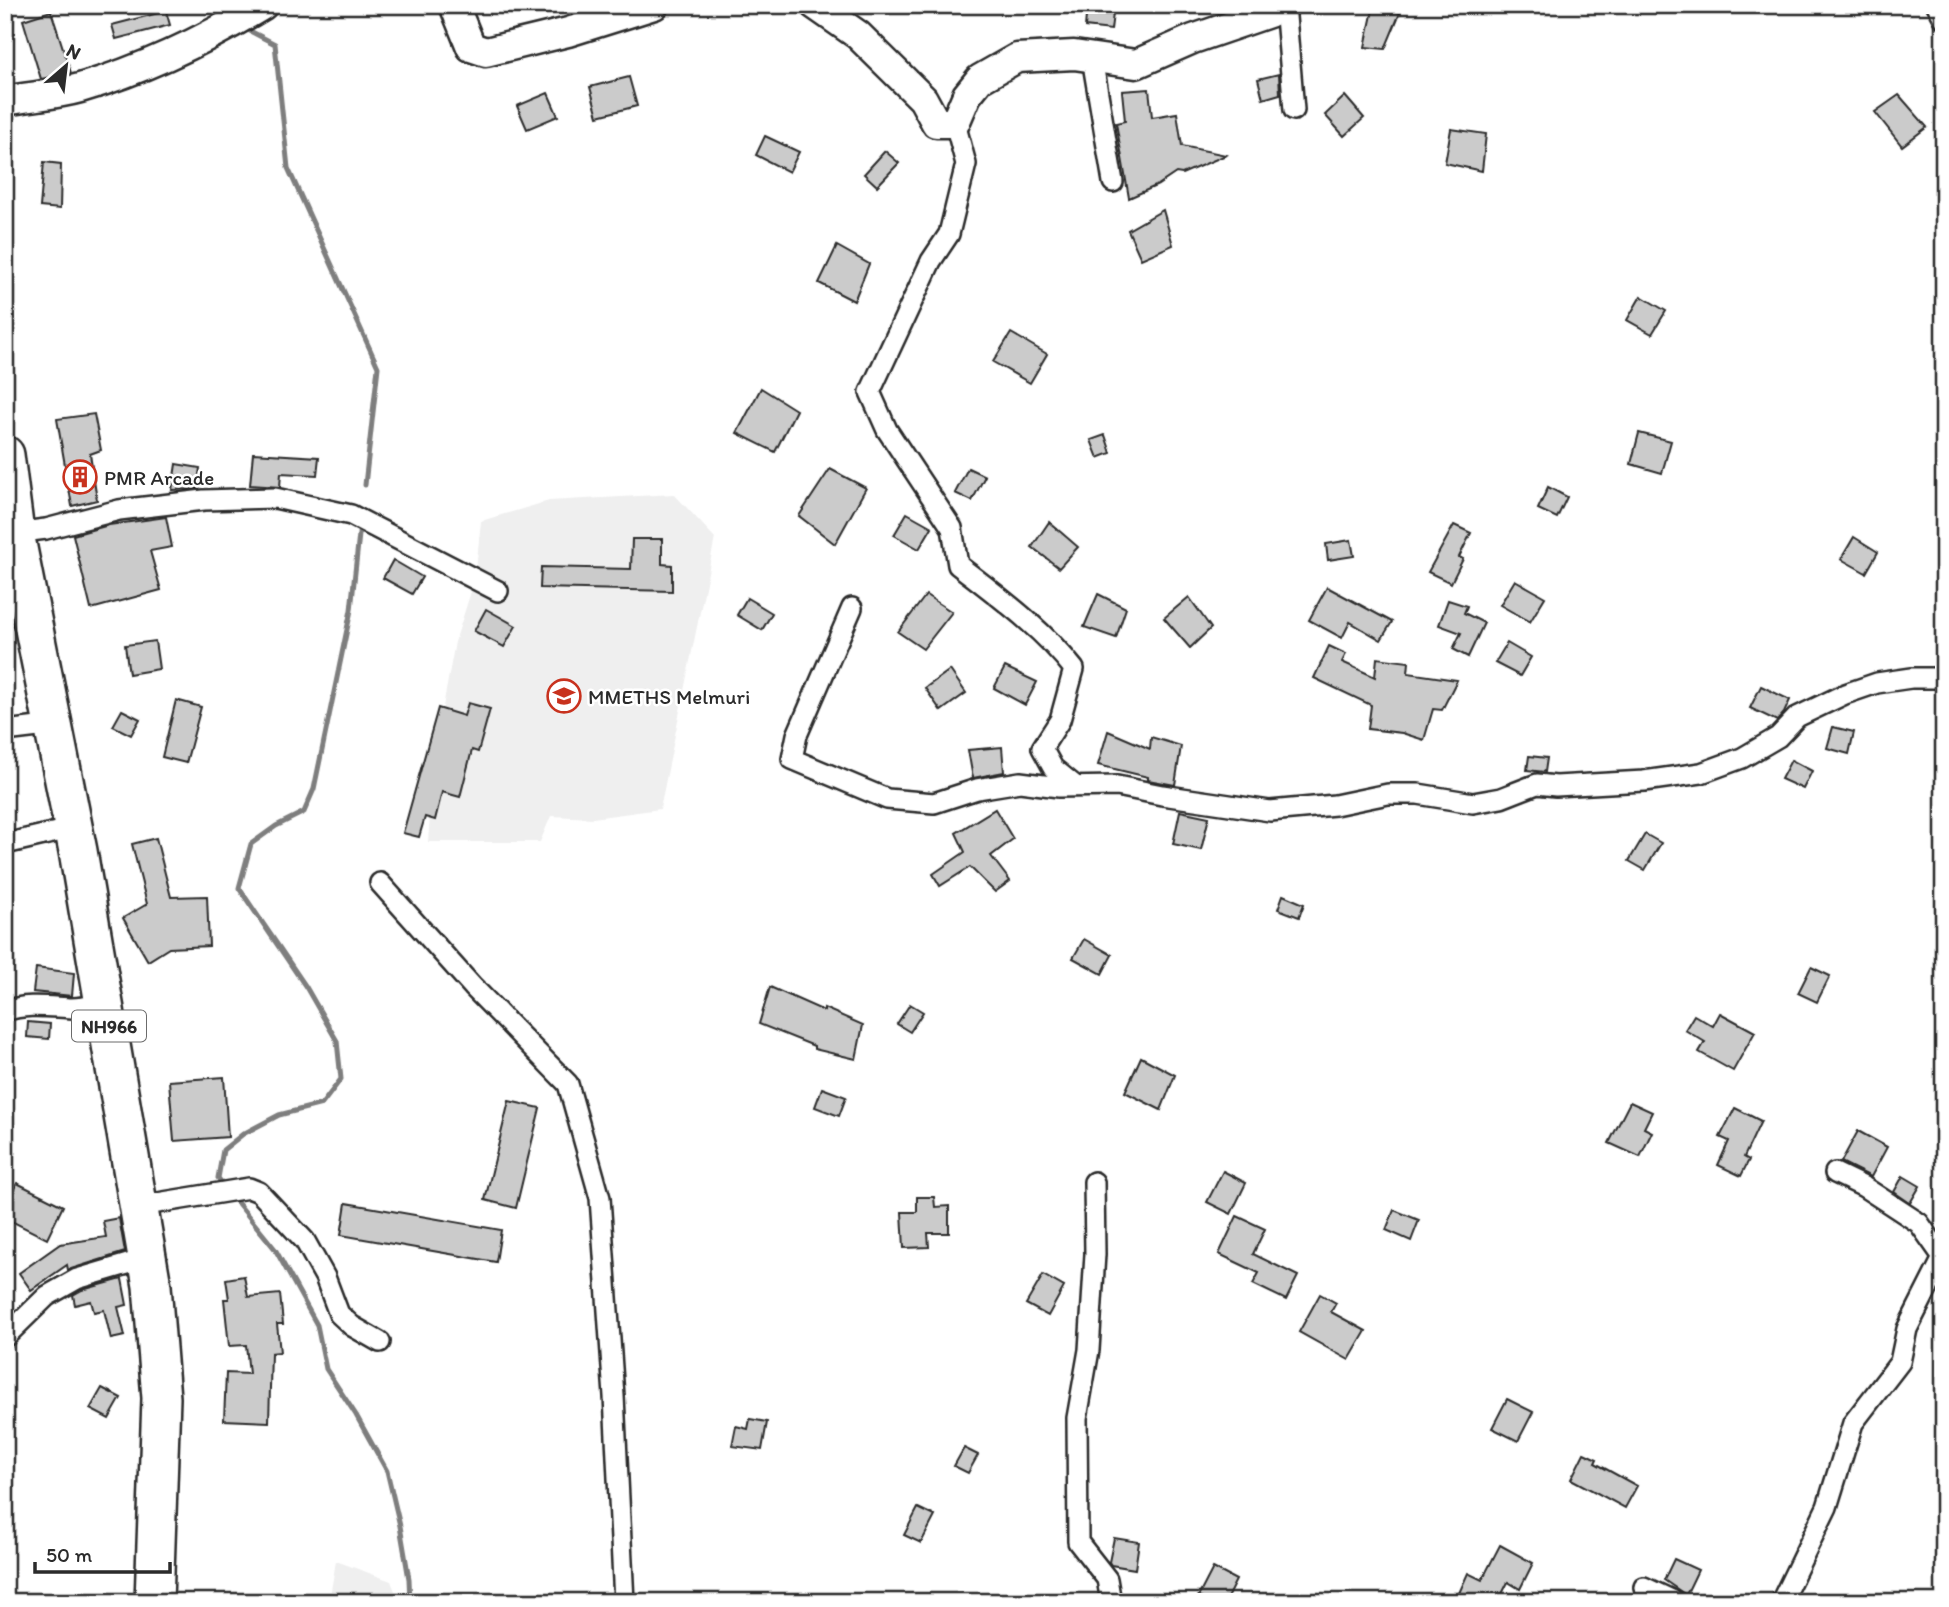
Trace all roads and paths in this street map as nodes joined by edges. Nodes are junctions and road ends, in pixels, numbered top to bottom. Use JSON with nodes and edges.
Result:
{"nodes":[{"id":1,"x":262,"y":5,"type":"edge"},
{"id":2,"x":454,"y":5,"type":"edge"},
{"id":3,"x":654,"y":5,"type":"edge"},
{"id":4,"x":815,"y":5,"type":"edge"},
{"id":5,"x":1285,"y":5,"type":"edge"},
{"id":6,"x":1937,"y":5,"type":"edge"},
{"id":7,"x":1944,"y":18,"type":"edge"},
{"id":8,"x":1092,"y":58,"type":"junction"},
{"id":9,"x":5,"y":101,"type":"edge"},
{"id":10,"x":1294,"y":110,"type":"dead end"},
{"id":11,"x":955,"y":123,"type":"junction"},
{"id":12,"x":1113,"y":182,"type":"dead end"},
{"id":13,"x":5,"y":455,"type":"edge"},
{"id":14,"x":15,"y":533,"type":"junction"},
{"id":15,"x":498,"y":591,"type":"dead end"},
{"id":16,"x":852,"y":608,"type":"dead end"},
{"id":17,"x":1944,"y":678,"type":"edge"},
{"id":18,"x":54,"y":725,"type":"junction"},
{"id":19,"x":5,"y":731,"type":"edge"},
{"id":20,"x":1074,"y":785,"type":"junction"},
{"id":21,"x":74,"y":828,"type":"junction"},
{"id":22,"x":5,"y":844,"type":"edge"},
{"id":23,"x":380,"y":883,"type":"dead end"},
{"id":24,"x":105,"y":1003,"type":"junction"},
{"id":25,"x":5,"y":1011,"type":"edge"},
{"id":26,"x":1835,"y":1173,"type":"dead end"},
{"id":27,"x":1094,"y":1182,"type":"dead end"},
{"id":28,"x":151,"y":1204,"type":"junction"},
{"id":29,"x":1943,"y":1257,"type":"edge"},
{"id":30,"x":148,"y":1258,"type":"junction"},
{"id":31,"x":5,"y":1337,"type":"edge"},
{"id":32,"x":380,"y":1342,"type":"dead end"},
{"id":33,"x":1644,"y":1587,"type":"dead end"},
{"id":34,"x":155,"y":1602,"type":"edge"},
{"id":35,"x":624,"y":1602,"type":"edge"},
{"id":36,"x":1111,"y":1602,"type":"edge"},
{"id":37,"x":1676,"y":1602,"type":"edge"},
{"id":38,"x":1781,"y":1602,"type":"edge"}],
"edges":[{"from":1,"to":9,"type":"street"},
{"from":2,"to":3,"type":"street"},
{"from":4,"to":11,"type":"street"},
{"from":5,"to":8,"type":"street"},
{"from":5,"to":10,"type":"street"},
{"from":6,"to":7,"type":"street"},
{"from":8,"to":11,"type":"street"},
{"from":8,"to":12,"type":"street"},
{"from":11,"to":20,"type":"street"},
{"from":13,"to":14,"type":"highway","number":"NH966"},
{"from":14,"to":15,"type":"street"},
{"from":14,"to":18,"type":"highway","number":"NH966"},
{"from":16,"to":20,"type":"street"},
{"from":17,"to":20,"type":"street"},
{"from":18,"to":19,"type":"street"},
{"from":18,"to":21,"type":"highway","number":"NH966"},
{"from":21,"to":22,"type":"street"},
{"from":21,"to":24,"type":"highway","number":"NH966"},
{"from":23,"to":35,"type":"street"},
{"from":24,"to":25,"type":"street"},
{"from":24,"to":28,"type":"highway","number":"NH966"},
{"from":26,"to":29,"type":"street"},
{"from":27,"to":36,"type":"street"},
{"from":28,"to":30,"type":"highway","number":"NH966"},
{"from":28,"to":32,"type":"street"},
{"from":29,"to":38,"type":"street"},
{"from":30,"to":31,"type":"street"},
{"from":30,"to":34,"type":"highway","number":"NH966"},
{"from":33,"to":37,"type":"street"}]}
